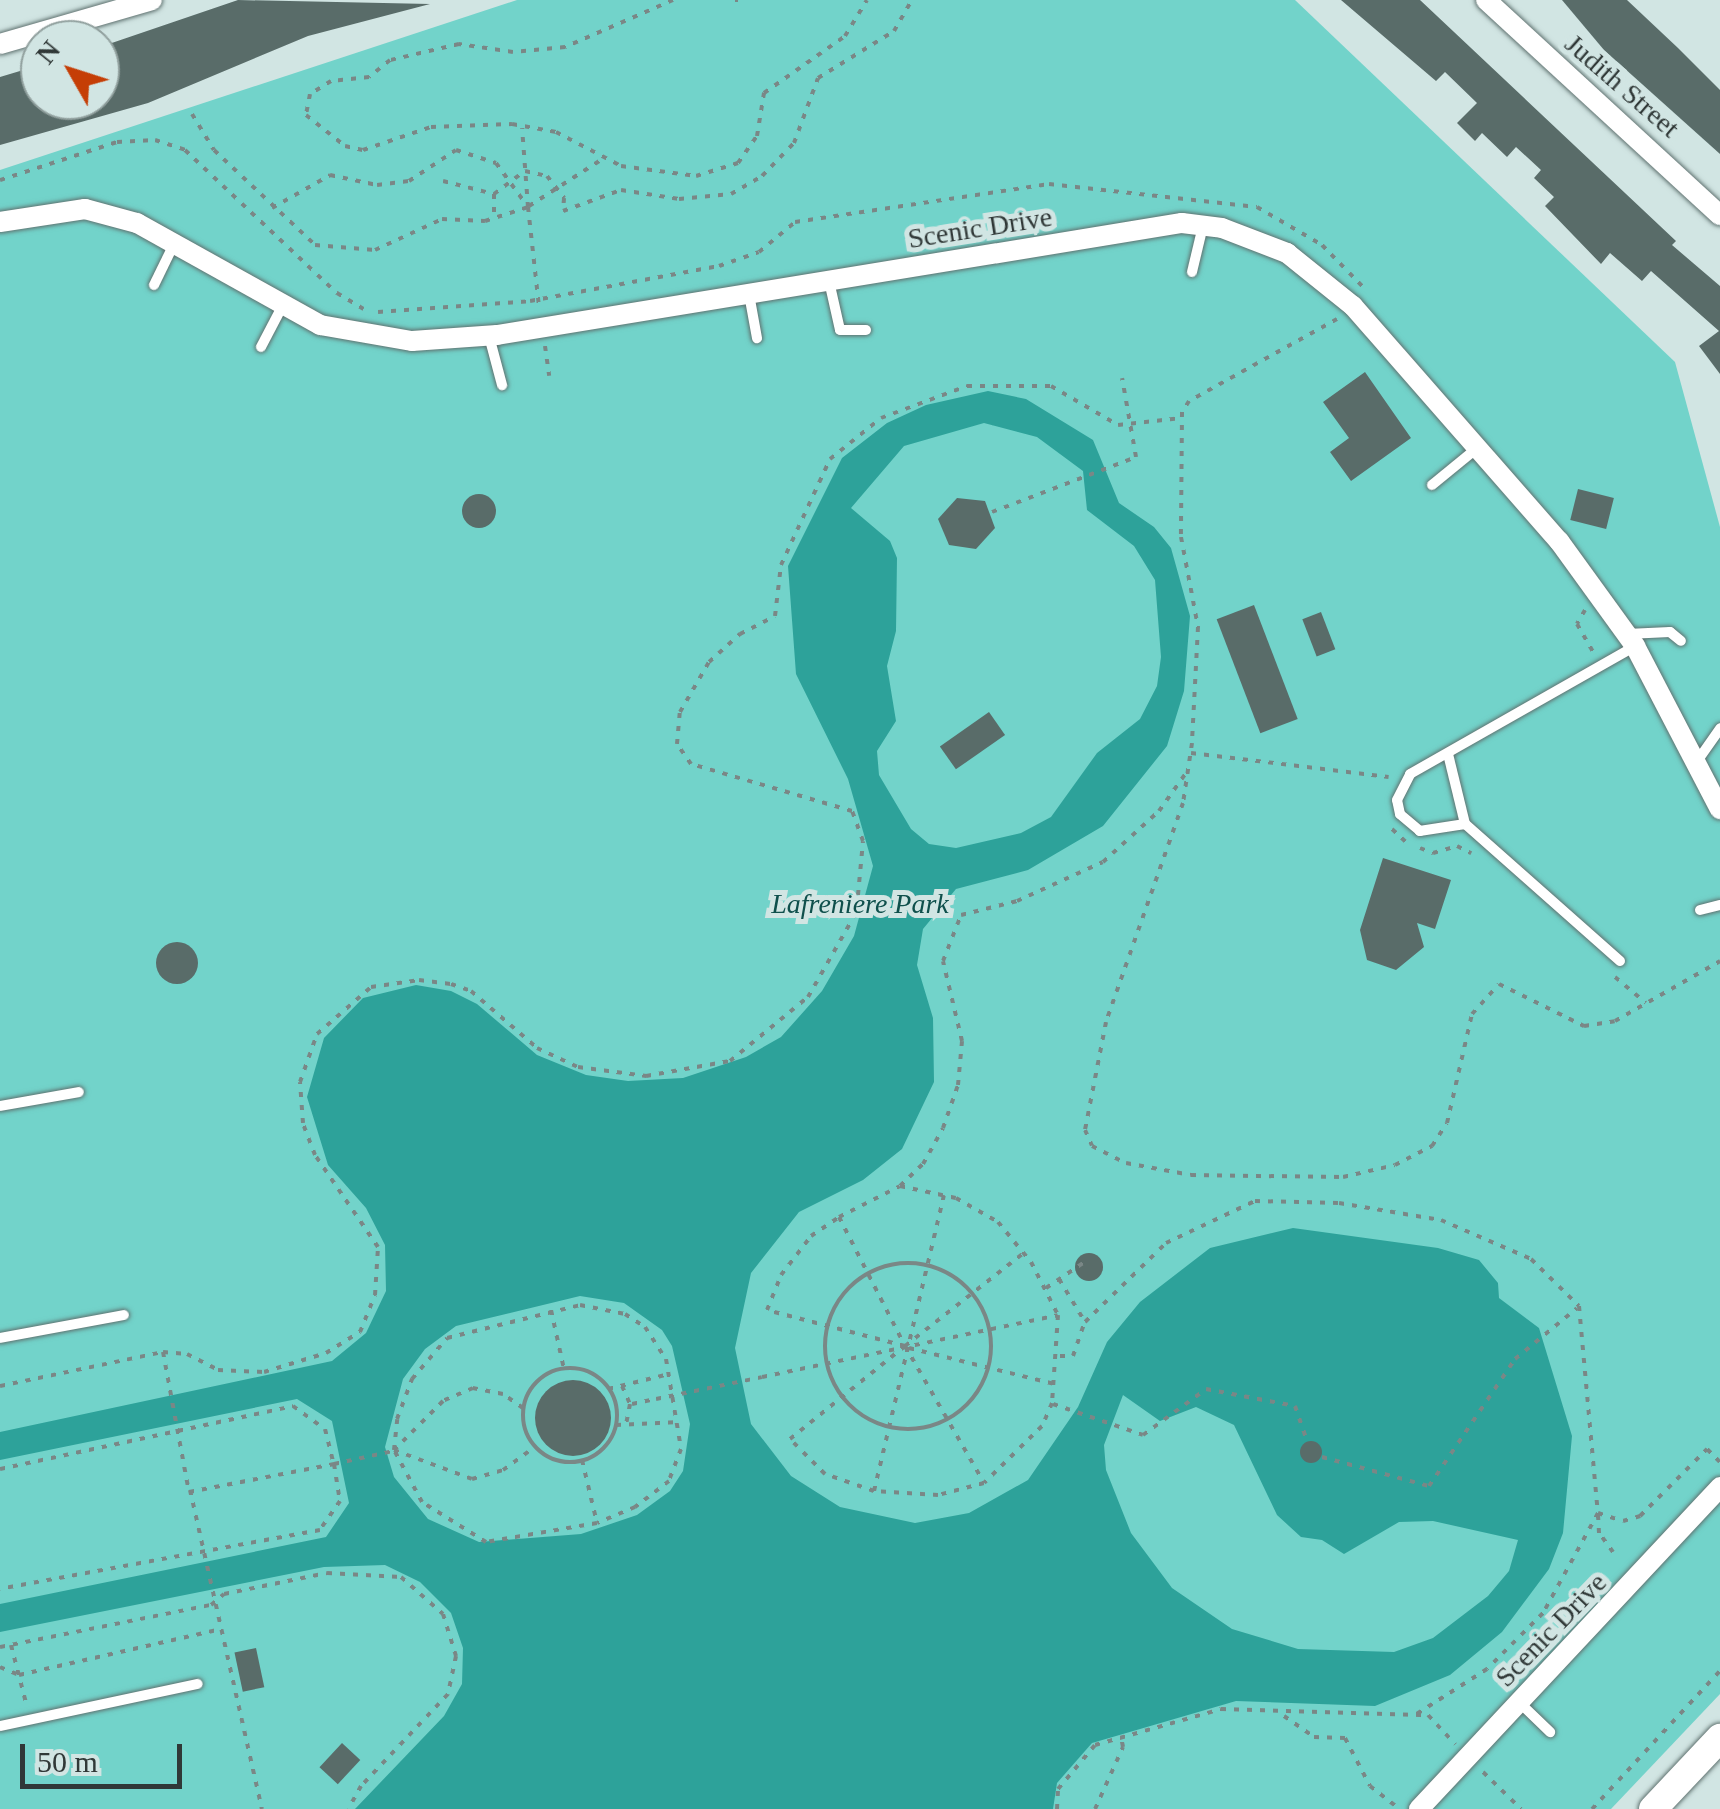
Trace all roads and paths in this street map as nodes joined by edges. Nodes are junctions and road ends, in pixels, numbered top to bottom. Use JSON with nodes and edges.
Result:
{"nodes":[{"id":1,"x":152,"y":0,"type":"edge"},
{"id":2,"x":673,"y":0,"type":"edge"},
{"id":3,"x":866,"y":0,"type":"edge"},
{"id":4,"x":912,"y":0,"type":"edge"},
{"id":5,"x":1486,"y":0,"type":"edge"},
{"id":6,"x":0,"y":44,"type":"edge"},
{"id":7,"x":192,"y":114,"type":"dead end"},
{"id":8,"x":522,"y":126,"type":"junction"},
{"id":9,"x":604,"y":158,"type":"junction"},
{"id":10,"x":525,"y":170,"type":"junction"},
{"id":11,"x":507,"y":178,"type":"junction"},
{"id":12,"x":0,"y":180,"type":"edge"},
{"id":13,"x":442,"y":181,"type":"dead end"},
{"id":14,"x":556,"y":186,"type":"junction"},
{"id":15,"x":494,"y":194,"type":"junction"},
{"id":16,"x":528,"y":207,"type":"junction"},
{"id":17,"x":272,"y":208,"type":"junction"},
{"id":18,"x":1720,"y":215,"type":"edge"},
{"id":19,"x":494,"y":218,"type":"junction"},
{"id":20,"x":0,"y":222,"type":"edge"},
{"id":21,"x":1202,"y":226,"type":"junction"},
{"id":22,"x":174,"y":244,"type":"junction"},
{"id":23,"x":1192,"y":272,"type":"dead end"},
{"id":24,"x":829,"y":281,"type":"junction"},
{"id":25,"x":154,"y":285,"type":"dead end"},
{"id":26,"x":749,"y":294,"type":"junction"},
{"id":27,"x":538,"y":299,"type":"junction"},
{"id":28,"x":283,"y":304,"type":"junction"},
{"id":29,"x":1353,"y":306,"type":"junction"},
{"id":30,"x":542,"y":328,"type":"junction"},
{"id":31,"x":866,"y":330,"type":"dead end"},
{"id":32,"x":489,"y":336,"type":"junction"},
{"id":33,"x":758,"y":338,"type":"dead end"},
{"id":34,"x":261,"y":347,"type":"dead end"},
{"id":35,"x":549,"y":376,"type":"dead end"},
{"id":36,"x":1122,"y":378,"type":"dead end"},
{"id":37,"x":502,"y":385,"type":"dead end"},
{"id":38,"x":1182,"y":418,"type":"junction"},
{"id":39,"x":1130,"y":424,"type":"junction"},
{"id":40,"x":1478,"y":448,"type":"junction"},
{"id":41,"x":1432,"y":484,"type":"dead end"},
{"id":42,"x":992,"y":512,"type":"dead end"},
{"id":43,"x":1599,"y":596,"type":"junction"},
{"id":44,"x":1631,"y":640,"type":"junction"},
{"id":45,"x":1681,"y":641,"type":"dead end"},
{"id":46,"x":1578,"y":663,"type":"dead end"},
{"id":47,"x":1720,"y":728,"type":"edge"},
{"id":48,"x":1191,"y":753,"type":"junction"},
{"id":49,"x":1448,"y":754,"type":"junction"},
{"id":50,"x":1698,"y":760,"type":"junction"},
{"id":51,"x":1394,"y":763,"type":"dead end"},
{"id":52,"x":1188,"y":771,"type":"junction"},
{"id":53,"x":1389,"y":777,"type":"junction"},
{"id":54,"x":1384,"y":790,"type":"dead end"},
{"id":55,"x":1720,"y":809,"type":"edge"},
{"id":56,"x":1388,"y":821,"type":"dead end"},
{"id":57,"x":1465,"y":824,"type":"junction"},
{"id":58,"x":1485,"y":865,"type":"dead end"},
{"id":59,"x":1720,"y":905,"type":"edge"},
{"id":60,"x":1700,"y":910,"type":"dead end"},
{"id":61,"x":1620,"y":962,"type":"dead end"},
{"id":62,"x":1720,"y":962,"type":"edge"},
{"id":63,"x":1602,"y":966,"type":"dead end"},
{"id":64,"x":1646,"y":1003,"type":"junction"},
{"id":65,"x":79,"y":1092,"type":"dead end"},
{"id":66,"x":0,"y":1106,"type":"edge"},
{"id":67,"x":900,"y":1186,"type":"junction"},
{"id":68,"x":944,"y":1195,"type":"junction"},
{"id":69,"x":839,"y":1217,"type":"junction"},
{"id":70,"x":1025,"y":1252,"type":"junction"},
{"id":71,"x":1086,"y":1261,"type":"dead end"},
{"id":72,"x":926,"y":1263,"type":"junction"},
{"id":73,"x":868,"y":1274,"type":"junction"},
{"id":74,"x":1059,"y":1279,"type":"junction"},
{"id":75,"x":1046,"y":1288,"type":"junction"},
{"id":76,"x":973,"y":1293,"type":"junction"},
{"id":77,"x":1579,"y":1306,"type":"junction"},
{"id":78,"x":551,"y":1309,"type":"junction"},
{"id":79,"x":124,"y":1314,"type":"dead end"},
{"id":80,"x":1058,"y":1315,"type":"junction"},
{"id":81,"x":1085,"y":1322,"type":"junction"},
{"id":82,"x":827,"y":1327,"type":"junction"},
{"id":83,"x":990,"y":1329,"type":"junction"},
{"id":84,"x":0,"y":1338,"type":"edge"},
{"id":85,"x":905,"y":1346,"type":"junction"},
{"id":86,"x":164,"y":1352,"type":"junction"},
{"id":87,"x":1060,"y":1356,"type":"junction"},
{"id":88,"x":826,"y":1364,"type":"junction"},
{"id":89,"x":987,"y":1367,"type":"junction"},
{"id":90,"x":564,"y":1369,"type":"junction"},
{"id":91,"x":669,"y":1374,"type":"junction"},
{"id":92,"x":622,"y":1384,"type":"junction"},
{"id":93,"x":1054,"y":1384,"type":"junction"},
{"id":94,"x":0,"y":1386,"type":"edge"},
{"id":95,"x":608,"y":1388,"type":"junction"},
{"id":96,"x":843,"y":1396,"type":"junction"},
{"id":97,"x":630,"y":1404,"type":"junction"},
{"id":98,"x":1052,"y":1404,"type":"junction"},
{"id":99,"x":524,"y":1408,"type":"junction"},
{"id":100,"x":948,"y":1420,"type":"junction"},
{"id":101,"x":680,"y":1422,"type":"junction"},
{"id":102,"x":626,"y":1424,"type":"junction"},
{"id":103,"x":616,"y":1425,"type":"junction"},
{"id":104,"x":888,"y":1426,"type":"junction"},
{"id":105,"x":180,"y":1430,"type":"junction"},
{"id":106,"x":1307,"y":1441,"type":"dead end"},
{"id":107,"x":535,"y":1447,"type":"junction"},
{"id":108,"x":394,"y":1450,"type":"junction"},
{"id":109,"x":1322,"y":1456,"type":"dead end"},
{"id":110,"x":582,"y":1460,"type":"junction"},
{"id":111,"x":1720,"y":1462,"type":"edge"},
{"id":112,"x":334,"y":1464,"type":"junction"},
{"id":113,"x":0,"y":1470,"type":"edge"},
{"id":114,"x":984,"y":1484,"type":"junction"},
{"id":115,"x":1720,"y":1487,"type":"edge"},
{"id":116,"x":874,"y":1491,"type":"junction"},
{"id":117,"x":190,"y":1492,"type":"junction"},
{"id":118,"x":1598,"y":1513,"type":"junction"},
{"id":119,"x":597,"y":1523,"type":"junction"},
{"id":120,"x":1613,"y":1552,"type":"dead end"},
{"id":121,"x":200,"y":1556,"type":"junction"},
{"id":122,"x":0,"y":1589,"type":"edge"},
{"id":123,"x":211,"y":1605,"type":"junction"},
{"id":124,"x":217,"y":1630,"type":"junction"},
{"id":125,"x":11,"y":1645,"type":"junction"},
{"id":126,"x":0,"y":1647,"type":"edge"},
{"id":127,"x":0,"y":1667,"type":"edge"},
{"id":128,"x":1720,"y":1671,"type":"edge"},
{"id":129,"x":19,"y":1675,"type":"junction"},
{"id":130,"x":198,"y":1684,"type":"dead end"},
{"id":131,"x":1520,"y":1703,"type":"junction"},
{"id":132,"x":1280,"y":1714,"type":"junction"},
{"id":133,"x":1415,"y":1715,"type":"junction"},
{"id":134,"x":30,"y":1720,"type":"junction"},
{"id":135,"x":0,"y":1726,"type":"edge"},
{"id":136,"x":1550,"y":1732,"type":"dead end"},
{"id":137,"x":1121,"y":1737,"type":"junction"},
{"id":138,"x":1720,"y":1738,"type":"edge"},
{"id":139,"x":1468,"y":1757,"type":"junction"},
{"id":140,"x":262,"y":1809,"type":"edge"},
{"id":141,"x":348,"y":1809,"type":"edge"},
{"id":142,"x":1057,"y":1809,"type":"edge"},
{"id":143,"x":1095,"y":1809,"type":"edge"},
{"id":144,"x":1398,"y":1809,"type":"edge"},
{"id":145,"x":1418,"y":1809,"type":"edge"},
{"id":146,"x":1522,"y":1809,"type":"edge"},
{"id":147,"x":1592,"y":1809,"type":"edge"},
{"id":148,"x":1654,"y":1809,"type":"edge"}],
"edges":[{"from":1,"to":6,"type":"street"},
{"from":2,"to":8,"type":"path"},
{"from":3,"to":9,"type":"path"},
{"from":4,"to":14,"type":"path"},
{"from":5,"to":18,"type":"street","name":"Judith Street"},
{"from":7,"to":17,"type":"path"},
{"from":8,"to":9,"type":"path"},
{"from":8,"to":10,"type":"path"},
{"from":9,"to":14,"type":"path"},
{"from":10,"to":11,"type":"path"},
{"from":10,"to":14,"type":"path"},
{"from":10,"to":16,"type":"path"},
{"from":11,"to":15,"type":"path"},
{"from":11,"to":16,"type":"path"},
{"from":11,"to":17,"type":"path"},
{"from":12,"to":27,"type":"path"},
{"from":13,"to":15,"type":"path"},
{"from":14,"to":16,"type":"path"},
{"from":15,"to":19,"type":"path"},
{"from":16,"to":19,"type":"path"},
{"from":16,"to":27,"type":"path"},
{"from":17,"to":19,"type":"path"},
{"from":20,"to":22,"type":"street","name":"Scenic Drive"},
{"from":21,"to":23,"type":"lane"},
{"from":21,"to":24,"type":"street","name":"Scenic Drive"},
{"from":21,"to":29,"type":"street","name":"Scenic Drive"},
{"from":22,"to":25,"type":"lane"},
{"from":22,"to":28,"type":"street","name":"Scenic Drive"},
{"from":24,"to":26,"type":"street","name":"Scenic Drive"},
{"from":24,"to":31,"type":"lane"},
{"from":26,"to":30,"type":"street","name":"Scenic Drive"},
{"from":26,"to":33,"type":"lane"},
{"from":27,"to":29,"type":"path"},
{"from":27,"to":30,"type":"path"},
{"from":28,"to":32,"type":"street","name":"Scenic Drive"},
{"from":28,"to":34,"type":"lane"},
{"from":29,"to":38,"type":"path"},
{"from":29,"to":40,"type":"street","name":"Scenic Drive"},
{"from":30,"to":32,"type":"street","name":"Scenic Drive"},
{"from":30,"to":35,"type":"path"},
{"from":32,"to":37,"type":"lane"},
{"from":36,"to":39,"type":"path"},
{"from":38,"to":39,"type":"path"},
{"from":38,"to":48,"type":"path"},
{"from":39,"to":42,"type":"path"},
{"from":39,"to":86,"type":"path"},
{"from":40,"to":41,"type":"lane"},
{"from":40,"to":43,"type":"street","name":"Scenic Drive"},
{"from":43,"to":44,"type":"street","name":"Scenic Drive"},
{"from":43,"to":46,"type":"path"},
{"from":44,"to":45,"type":"lane"},
{"from":44,"to":49,"type":"lane"},
{"from":44,"to":50,"type":"street","name":"Scenic Drive"},
{"from":47,"to":50,"type":"lane"},
{"from":48,"to":52,"type":"path"},
{"from":48,"to":53,"type":"path"},
{"from":49,"to":57,"type":"lane"},
{"from":49,"to":57,"type":"lane"},
{"from":50,"to":55,"type":"street","name":"Scenic Drive"},
{"from":51,"to":53,"type":"path"},
{"from":52,"to":64,"type":"path"},
{"from":52,"to":67,"type":"path"},
{"from":53,"to":54,"type":"path"},
{"from":56,"to":58,"type":"path"},
{"from":57,"to":61,"type":"lane"},
{"from":59,"to":60,"type":"lane"},
{"from":62,"to":64,"type":"path"},
{"from":63,"to":64,"type":"path"},
{"from":65,"to":66,"type":"lane"},
{"from":67,"to":68,"type":"path"},
{"from":67,"to":69,"type":"path"},
{"from":68,"to":70,"type":"path"},
{"from":68,"to":72,"type":"path"},
{"from":69,"to":73,"type":"path"},
{"from":69,"to":82,"type":"path"},
{"from":70,"to":75,"type":"path"},
{"from":70,"to":76,"type":"path"},
{"from":71,"to":74,"type":"path"},
{"from":72,"to":73,"type":"path"},
{"from":72,"to":76,"type":"path"},
{"from":72,"to":85,"type":"path"},
{"from":73,"to":82,"type":"path"},
{"from":73,"to":85,"type":"path"},
{"from":74,"to":75,"type":"path"},
{"from":74,"to":81,"type":"path"},
{"from":75,"to":80,"type":"path"},
{"from":76,"to":83,"type":"path"},
{"from":76,"to":85,"type":"path"},
{"from":77,"to":81,"type":"path"},
{"from":77,"to":109,"type":"path"},
{"from":77,"to":118,"type":"path"},
{"from":78,"to":90,"type":"path"},
{"from":78,"to":91,"type":"path"},
{"from":78,"to":108,"type":"path"},
{"from":79,"to":84,"type":"lane"},
{"from":80,"to":83,"type":"path"},
{"from":80,"to":87,"type":"path"},
{"from":81,"to":87,"type":"path"},
{"from":82,"to":85,"type":"path"},
{"from":82,"to":88,"type":"path"},
{"from":83,"to":85,"type":"path"},
{"from":83,"to":89,"type":"path"},
{"from":85,"to":88,"type":"path"},
{"from":85,"to":89,"type":"path"},
{"from":85,"to":96,"type":"path"},
{"from":85,"to":100,"type":"path"},
{"from":85,"to":104,"type":"path"},
{"from":86,"to":94,"type":"path"},
{"from":86,"to":105,"type":"path"},
{"from":87,"to":93,"type":"path"},
{"from":88,"to":96,"type":"path"},
{"from":88,"to":97,"type":"path","bridge":true},
{"from":89,"to":93,"type":"path"},
{"from":89,"to":100,"type":"path"},
{"from":90,"to":95,"type":"path"},
{"from":90,"to":99,"type":"path"},
{"from":91,"to":92,"type":"path"},
{"from":91,"to":101,"type":"path"},
{"from":92,"to":95,"type":"path"},
{"from":92,"to":97,"type":"path"},
{"from":93,"to":98,"type":"path"},
{"from":95,"to":103,"type":"path"},
{"from":96,"to":104,"type":"path"},
{"from":96,"to":116,"type":"path"},
{"from":97,"to":102,"type":"path"},
{"from":98,"to":106,"type":"path"},
{"from":98,"to":114,"type":"path"},
{"from":99,"to":107,"type":"path"},
{"from":99,"to":108,"type":"path"},
{"from":100,"to":104,"type":"path"},
{"from":100,"to":114,"type":"path"},
{"from":101,"to":102,"type":"path"},
{"from":101,"to":119,"type":"path"},
{"from":102,"to":103,"type":"path"},
{"from":103,"to":110,"type":"path"},
{"from":104,"to":116,"type":"path"},
{"from":105,"to":112,"type":"path"},
{"from":105,"to":113,"type":"path"},
{"from":105,"to":117,"type":"path"},
{"from":107,"to":108,"type":"path"},
{"from":107,"to":110,"type":"path"},
{"from":108,"to":112,"type":"path"},
{"from":108,"to":119,"type":"path"},
{"from":110,"to":119,"type":"path"},
{"from":111,"to":118,"type":"path"},
{"from":112,"to":117,"type":"path"},
{"from":112,"to":121,"type":"path"},
{"from":114,"to":116,"type":"path"},
{"from":115,"to":131,"type":"street","name":"Scenic Drive"},
{"from":117,"to":121,"type":"path"},
{"from":118,"to":120,"type":"path"},
{"from":118,"to":133,"type":"path"},
{"from":121,"to":122,"type":"path"},
{"from":121,"to":123,"type":"path"},
{"from":123,"to":124,"type":"path"},
{"from":123,"to":125,"type":"path"},
{"from":123,"to":141,"type":"path"},
{"from":124,"to":129,"type":"path"},
{"from":124,"to":140,"type":"path"},
{"from":125,"to":126,"type":"path"},
{"from":125,"to":129,"type":"path"},
{"from":127,"to":129,"type":"path"},
{"from":128,"to":147,"type":"path"},
{"from":129,"to":134,"type":"path"},
{"from":130,"to":134,"type":"lane"},
{"from":131,"to":136,"type":"lane"},
{"from":131,"to":139,"type":"street","name":"Scenic Drive"},
{"from":132,"to":133,"type":"path"},
{"from":132,"to":137,"type":"path"},
{"from":132,"to":144,"type":"path"},
{"from":133,"to":139,"type":"path"},
{"from":134,"to":135,"type":"lane"},
{"from":137,"to":142,"type":"path"},
{"from":137,"to":143,"type":"path"},
{"from":138,"to":148,"type":"main road"},
{"from":139,"to":145,"type":"street","name":"Scenic Drive"},
{"from":139,"to":146,"type":"path"}]}
